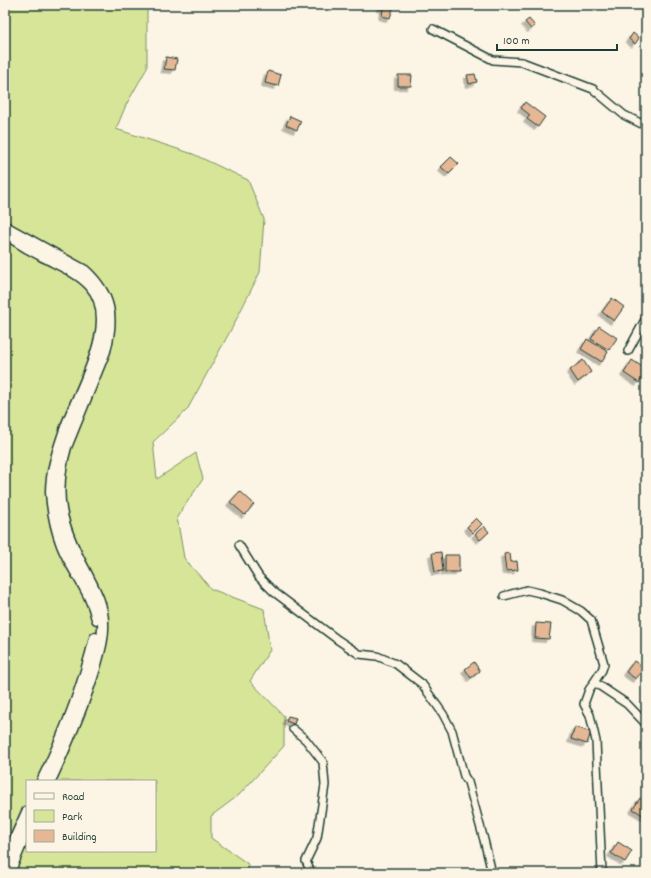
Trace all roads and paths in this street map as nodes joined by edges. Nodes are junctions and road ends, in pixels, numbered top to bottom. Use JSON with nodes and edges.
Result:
{"nodes":[{"id":1,"x":433,"y":29,"type":"dead end"},
{"id":2,"x":646,"y":126,"type":"edge"},
{"id":3,"x":5,"y":227,"type":"edge"},
{"id":4,"x":5,"y":234,"type":"edge"},
{"id":5,"x":646,"y":318,"type":"edge"},
{"id":6,"x":628,"y":351,"type":"dead end"},
{"id":7,"x":239,"y":545,"type":"dead end"},
{"id":8,"x":504,"y":596,"type":"dead end"},
{"id":9,"x":594,"y":682,"type":"junction"},
{"id":10,"x":646,"y":724,"type":"edge"},
{"id":11,"x":293,"y":729,"type":"dead end"},
{"id":12,"x":42,"y":780,"type":"edge"},
{"id":13,"x":50,"y":780,"type":"edge"},
{"id":14,"x":26,"y":814,"type":"edge"},
{"id":15,"x":26,"y":832,"type":"edge"},
{"id":16,"x":5,"y":861,"type":"edge"},
{"id":17,"x":9,"y":873,"type":"edge"},
{"id":18,"x":311,"y":873,"type":"edge"},
{"id":19,"x":492,"y":873,"type":"edge"},
{"id":20,"x":602,"y":873,"type":"edge"}],
"edges":[{"from":1,"to":2,"type":"street"},
{"from":3,"to":13,"type":"main road"},
{"from":4,"to":12,"type":"main road"},
{"from":5,"to":6,"type":"street"},
{"from":7,"to":19,"type":"street"},
{"from":8,"to":9,"type":"street"},
{"from":9,"to":10,"type":"street"},
{"from":9,"to":20,"type":"street"},
{"from":11,"to":18,"type":"street"},
{"from":14,"to":16,"type":"main road"},
{"from":15,"to":17,"type":"main road"}]}
